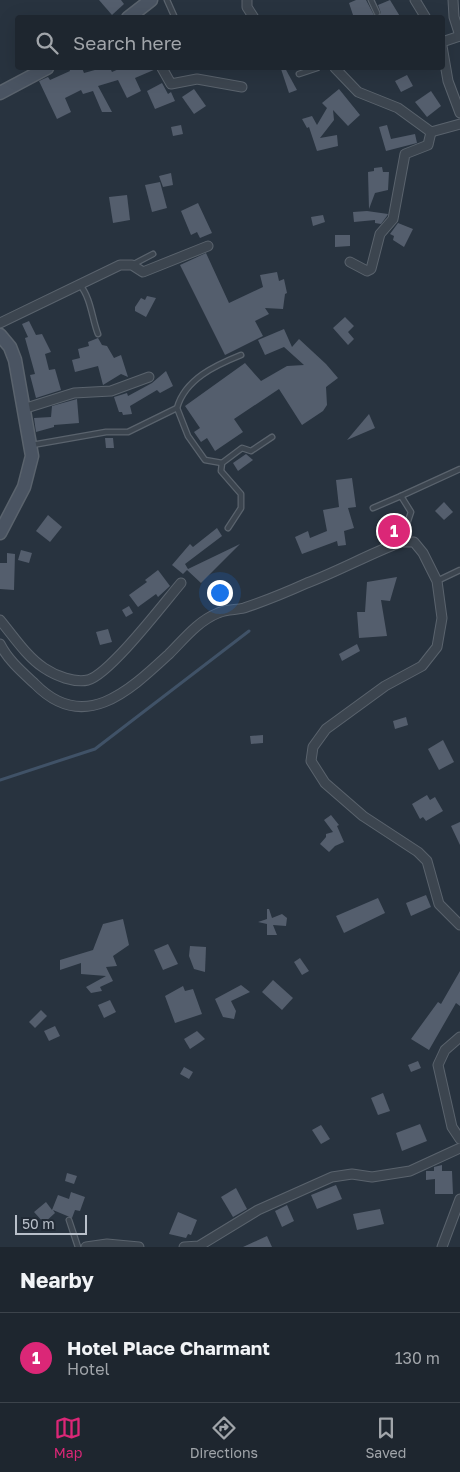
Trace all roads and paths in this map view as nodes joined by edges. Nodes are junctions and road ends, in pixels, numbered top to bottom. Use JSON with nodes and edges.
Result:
{"nodes":[{"id":1,"x":151,"y":0,"type":"edge"},
{"id":2,"x":160,"y":0,"type":"edge"},
{"id":3,"x":167,"y":0,"type":"edge"},
{"id":4,"x":247,"y":0,"type":"edge"},
{"id":5,"x":370,"y":0,"type":"edge"},
{"id":6,"x":415,"y":0,"type":"edge"},
{"id":7,"x":453,"y":0,"type":"edge"},
{"id":8,"x":377,"y":13,"type":"dead end"},
{"id":9,"x":133,"y":15,"type":"edge"},
{"id":10,"x":174,"y":15,"type":"edge"},
{"id":11,"x":252,"y":15,"type":"edge"},
{"id":12,"x":424,"y":15,"type":"edge"},
{"id":13,"x":460,"y":36,"type":"edge"},
{"id":14,"x":445,"y":43,"type":"edge"},
{"id":15,"x":445,"y":62,"type":"edge"},
{"id":16,"x":43,"y":70,"type":"edge"},
{"id":17,"x":163,"y":70,"type":"edge"},
{"id":18,"x":311,"y":70,"type":"edge"},
{"id":19,"x":338,"y":70,"type":"edge"},
{"id":20,"x":299,"y":74,"type":"dead end"},
{"id":21,"x":242,"y":87,"type":"dead end"},
{"id":22,"x":0,"y":93,"type":"edge"},
{"id":23,"x":460,"y":113,"type":"edge"},
{"id":24,"x":460,"y":124,"type":"edge"},
{"id":25,"x":431,"y":132,"type":"junction"},
{"id":26,"x":208,"y":246,"type":"dead end"},
{"id":27,"x":153,"y":254,"type":"dead end"},
{"id":28,"x":350,"y":262,"type":"dead end"},
{"id":29,"x":132,"y":265,"type":"junction"},
{"id":30,"x":80,"y":285,"type":"junction"},
{"id":31,"x":0,"y":322,"type":"edge"},
{"id":32,"x":98,"y":334,"type":"dead end"},
{"id":33,"x":0,"y":335,"type":"edge"},
{"id":34,"x":241,"y":355,"type":"dead end"},
{"id":35,"x":149,"y":377,"type":"dead end"},
{"id":36,"x":176,"y":408,"type":"junction"},
{"id":37,"x":23,"y":409,"type":"junction"},
{"id":38,"x":272,"y":438,"type":"dead end"},
{"id":39,"x":32,"y":445,"type":"junction"},
{"id":40,"x":222,"y":463,"type":"junction"},
{"id":41,"x":460,"y":469,"type":"edge"},
{"id":42,"x":401,"y":496,"type":"junction"},
{"id":43,"x":373,"y":508,"type":"dead end"},
{"id":44,"x":228,"y":528,"type":"dead end"},
{"id":45,"x":0,"y":533,"type":"edge"},
{"id":46,"x":401,"y":542,"type":"junction"},
{"id":47,"x":460,"y":570,"type":"edge"},
{"id":48,"x":437,"y":581,"type":"junction"},
{"id":49,"x":181,"y":583,"type":"dead end"},
{"id":50,"x":0,"y":620,"type":"edge"},
{"id":51,"x":0,"y":644,"type":"edge"},
{"id":52,"x":460,"y":925,"type":"edge"},
{"id":53,"x":460,"y":1037,"type":"edge"},
{"id":54,"x":460,"y":1140,"type":"edge"},
{"id":55,"x":460,"y":1148,"type":"edge"},
{"id":56,"x":460,"y":1200,"type":"edge"},
{"id":57,"x":69,"y":1220,"type":"dead end"},
{"id":58,"x":78,"y":1247,"type":"edge"},
{"id":59,"x":86,"y":1247,"type":"edge"},
{"id":60,"x":139,"y":1247,"type":"edge"},
{"id":61,"x":184,"y":1247,"type":"edge"},
{"id":62,"x":442,"y":1247,"type":"edge"}],
"edges":[{"from":1,"to":2,"type":"street"},
{"from":1,"to":9,"type":"street"},
{"from":3,"to":10,"type":"lane"},
{"from":4,"to":11,"type":"street"},
{"from":5,"to":8,"type":"lane"},
{"from":6,"to":12,"type":"street"},
{"from":7,"to":13,"type":"street"},
{"from":13,"to":14,"type":"street"},
{"from":15,"to":23,"type":"street"},
{"from":16,"to":22,"type":"street"},
{"from":17,"to":21,"type":"street"},
{"from":18,"to":20,"type":"lane"},
{"from":19,"to":25,"type":"street"},
{"from":24,"to":25,"type":"street"},
{"from":25,"to":28,"type":"street"},
{"from":26,"to":29,"type":"street"},
{"from":27,"to":29,"type":"lane"},
{"from":29,"to":30,"type":"street"},
{"from":30,"to":31,"type":"street"},
{"from":30,"to":32,"type":"lane"},
{"from":33,"to":37,"type":"street"},
{"from":34,"to":36,"type":"lane"},
{"from":35,"to":37,"type":"street"},
{"from":36,"to":39,"type":"lane"},
{"from":36,"to":40,"type":"lane"},
{"from":37,"to":39,"type":"street"},
{"from":38,"to":40,"type":"lane"},
{"from":39,"to":45,"type":"street"},
{"from":40,"to":44,"type":"lane"},
{"from":41,"to":42,"type":"lane"},
{"from":42,"to":43,"type":"lane"},
{"from":42,"to":46,"type":"lane"},
{"from":46,"to":48,"type":"street"},
{"from":46,"to":51,"type":"street"},
{"from":47,"to":48,"type":"lane"},
{"from":48,"to":52,"type":"street"},
{"from":49,"to":50,"type":"street"},
{"from":53,"to":54,"type":"street"},
{"from":55,"to":61,"type":"street"},
{"from":56,"to":62,"type":"street"},
{"from":57,"to":58,"type":"lane"},
{"from":59,"to":60,"type":"street"}]}
